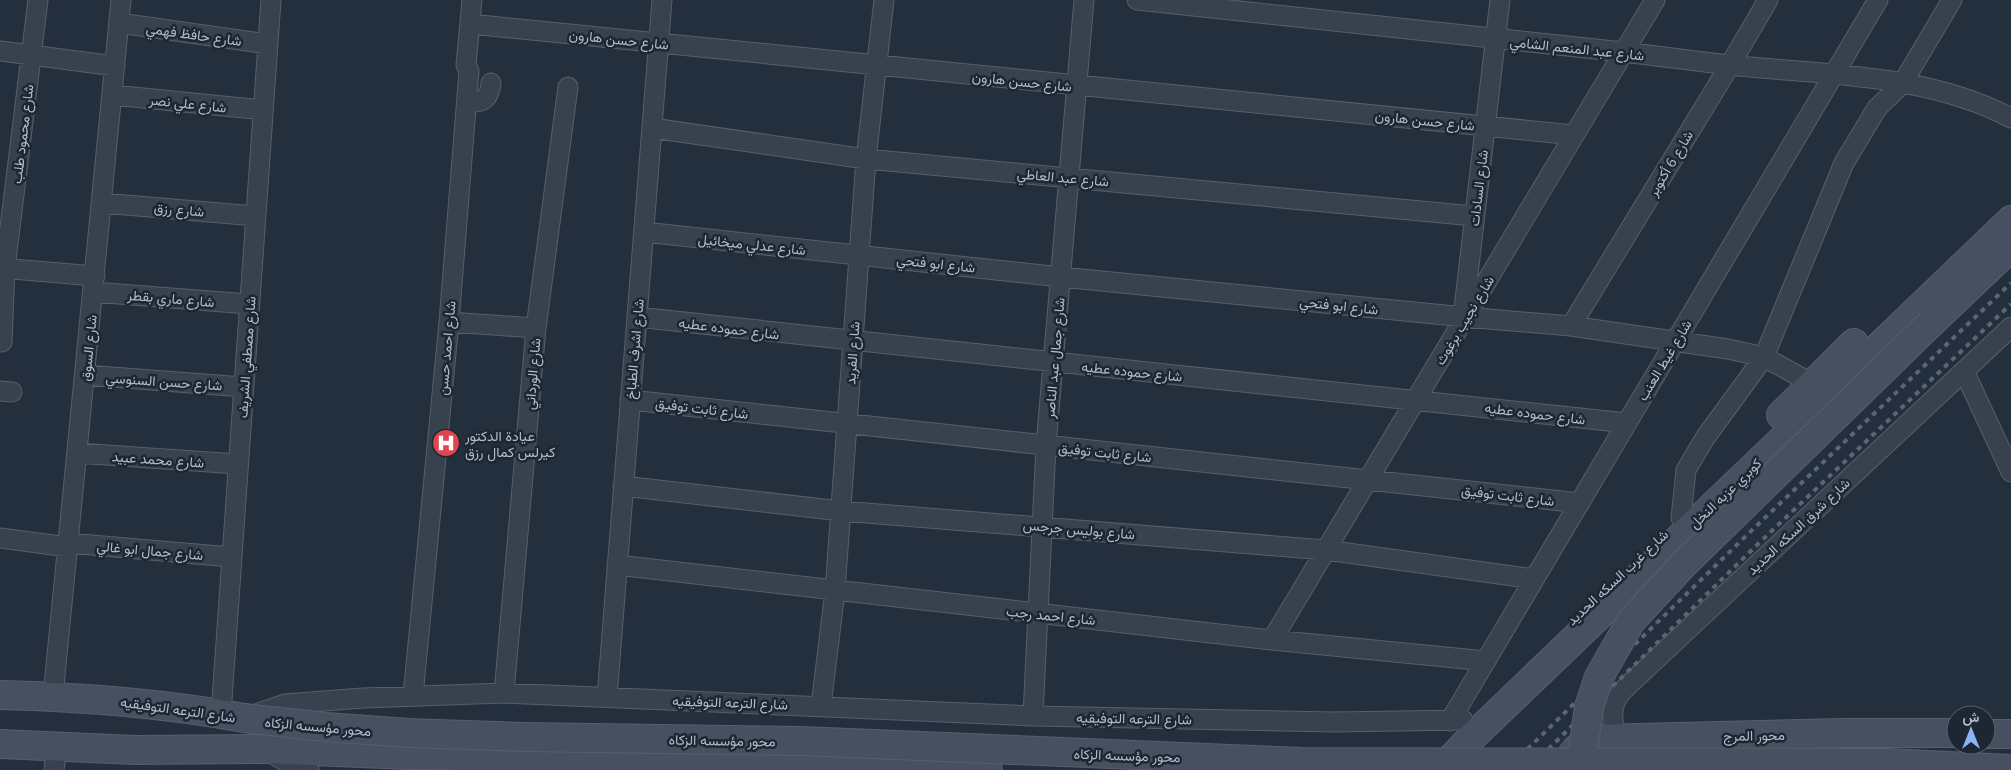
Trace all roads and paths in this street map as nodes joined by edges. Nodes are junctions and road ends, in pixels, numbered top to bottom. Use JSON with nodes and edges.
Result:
{"nodes":[{"id":1,"x":38,"y":0,"type":"edge"},
{"id":2,"x":121,"y":0,"type":"edge"},
{"id":3,"x":271,"y":0,"type":"edge"},
{"id":4,"x":472,"y":0,"type":"edge"},
{"id":5,"x":662,"y":0,"type":"edge"},
{"id":6,"x":884,"y":0,"type":"edge"},
{"id":7,"x":1084,"y":0,"type":"edge"},
{"id":8,"x":1137,"y":0,"type":"edge"},
{"id":9,"x":1500,"y":0,"type":"edge"},
{"id":10,"x":1655,"y":0,"type":"edge"},
{"id":11,"x":1768,"y":0,"type":"edge"},
{"id":12,"x":1878,"y":0,"type":"edge"},
{"id":13,"x":1952,"y":0,"type":"edge"},
{"id":14,"x":120,"y":23,"type":"junction"},
{"id":15,"x":470,"y":24,"type":"junction"},
{"id":16,"x":1495,"y":39,"type":"junction"},
{"id":17,"x":659,"y":43,"type":"junction"},
{"id":18,"x":268,"y":44,"type":"junction"},
{"id":19,"x":0,"y":52,"type":"edge"},
{"id":20,"x":1624,"y":52,"type":"junction"},
{"id":21,"x":32,"y":55,"type":"junction"},
{"id":22,"x":1730,"y":65,"type":"junction"},
{"id":23,"x":115,"y":66,"type":"junction"},
{"id":24,"x":876,"y":66,"type":"junction"},
{"id":25,"x":1835,"y":73,"type":"junction"},
{"id":26,"x":491,"y":83,"type":"dead end"},
{"id":27,"x":1902,"y":84,"type":"junction"},
{"id":28,"x":1076,"y":86,"type":"junction"},
{"id":29,"x":568,"y":87,"type":"dead end"},
{"id":30,"x":113,"y":95,"type":"junction"},
{"id":31,"x":467,"y":102,"type":"junction"},
{"id":32,"x":263,"y":110,"type":"junction"},
{"id":33,"x":2011,"y":118,"type":"edge"},
{"id":34,"x":1485,"y":126,"type":"junction"},
{"id":35,"x":652,"y":128,"type":"junction"},
{"id":36,"x":1574,"y":135,"type":"junction"},
{"id":37,"x":866,"y":159,"type":"junction"},
{"id":38,"x":1069,"y":178,"type":"junction"},
{"id":39,"x":102,"y":203,"type":"junction"},
{"id":40,"x":256,"y":216,"type":"junction"},
{"id":41,"x":1474,"y":216,"type":"junction"},
{"id":42,"x":2011,"y":220,"type":"edge"},
{"id":43,"x":644,"y":232,"type":"junction"},
{"id":44,"x":2011,"y":247,"type":"edge"},
{"id":45,"x":859,"y":255,"type":"junction"},
{"id":46,"x":2,"y":268,"type":"edge"},
{"id":47,"x":1953,"y":275,"type":"junction"},
{"id":48,"x":1061,"y":277,"type":"junction"},
{"id":49,"x":94,"y":284,"type":"junction"},
{"id":50,"x":249,"y":304,"type":"junction"},
{"id":51,"x":1930,"y":310,"type":"junction"},
{"id":52,"x":1464,"y":317,"type":"junction"},
{"id":53,"x":637,"y":318,"type":"junction"},
{"id":54,"x":449,"y":322,"type":"junction"},
{"id":55,"x":1571,"y":326,"type":"junction"},
{"id":56,"x":2011,"y":327,"type":"edge"},
{"id":57,"x":536,"y":328,"type":"junction"},
{"id":58,"x":2,"y":342,"type":"dead end"},
{"id":59,"x":853,"y":342,"type":"junction"},
{"id":60,"x":1675,"y":342,"type":"junction"},
{"id":61,"x":1764,"y":357,"type":"junction"},
{"id":62,"x":1053,"y":363,"type":"junction"},
{"id":63,"x":1964,"y":371,"type":"junction"},
{"id":64,"x":85,"y":376,"type":"junction"},
{"id":65,"x":1811,"y":383,"type":"junction"},
{"id":66,"x":244,"y":387,"type":"junction"},
{"id":67,"x":1416,"y":399,"type":"junction"},
{"id":68,"x":630,"y":400,"type":"junction"},
{"id":69,"x":1627,"y":423,"type":"junction"},
{"id":70,"x":847,"y":425,"type":"junction"},
{"id":71,"x":1046,"y":446,"type":"junction"},
{"id":72,"x":77,"y":453,"type":"junction"},
{"id":73,"x":238,"y":464,"type":"junction"},
{"id":74,"x":2011,"y":472,"type":"edge"},
{"id":75,"x":1369,"y":478,"type":"junction"},
{"id":76,"x":623,"y":486,"type":"junction"},
{"id":77,"x":1580,"y":503,"type":"junction"},
{"id":78,"x":841,"y":510,"type":"junction"},
{"id":79,"x":1681,"y":518,"type":"junction"},
{"id":80,"x":1042,"y":526,"type":"junction"},
{"id":81,"x":0,"y":538,"type":"edge"},
{"id":82,"x":68,"y":545,"type":"junction"},
{"id":83,"x":1326,"y":550,"type":"junction"},
{"id":84,"x":231,"y":557,"type":"junction"},
{"id":85,"x":617,"y":565,"type":"junction"},
{"id":86,"x":1534,"y":579,"type":"junction"},
{"id":87,"x":835,"y":591,"type":"junction"},
{"id":88,"x":1038,"y":613,"type":"junction"},
{"id":89,"x":1272,"y":640,"type":"junction"},
{"id":90,"x":1486,"y":661,"type":"junction"},
{"id":91,"x":504,"y":693,"type":"junction"},
{"id":92,"x":0,"y":695,"type":"edge"},
{"id":93,"x":53,"y":696,"type":"junction"},
{"id":94,"x":413,"y":696,"type":"junction"},
{"id":95,"x":607,"y":697,"type":"junction"},
{"id":96,"x":821,"y":706,"type":"junction"},
{"id":97,"x":232,"y":716,"type":"junction"},
{"id":98,"x":1033,"y":716,"type":"junction"},
{"id":99,"x":1457,"y":720,"type":"junction"},
{"id":100,"x":1946,"y":733,"type":"edge"},
{"id":101,"x":1996,"y":734,"type":"edge"},
{"id":102,"x":2011,"y":734,"type":"edge"},
{"id":103,"x":1615,"y":739,"type":"junction"},
{"id":104,"x":0,"y":744,"type":"edge"},
{"id":105,"x":265,"y":749,"type":"junction"},
{"id":106,"x":56,"y":758,"type":"edge"},
{"id":107,"x":300,"y":769,"type":"edge"},
{"id":108,"x":2011,"y":769,"type":"edge"},
{"id":109,"x":988,"y":770,"type":"edge"},
{"id":110,"x":1417,"y":770,"type":"edge"},
{"id":111,"x":1441,"y":770,"type":"edge"},
{"id":112,"x":1572,"y":770,"type":"edge"}],
"edges":[{"from":1,"to":21,"type":"street","name":"شارع محمود طلب"},
{"from":2,"to":14,"type":"street","name":"شارع السوق"},
{"from":3,"to":18,"type":"street","name":"شارع مصطفي الشريف"},
{"from":4,"to":15,"type":"street","name":"شارع احمد حسن"},
{"from":5,"to":17,"type":"street","name":"شارع اشرف الطباخ"},
{"from":6,"to":24,"type":"street","name":"شارع الفريد"},
{"from":7,"to":28,"type":"street","name":"شارع جمال عبد الناصر"},
{"from":8,"to":16,"type":"street","name":"شارع عبد المنعم الشامي"},
{"from":9,"to":16,"type":"street","name":"شارع السادات"},
{"from":10,"to":20,"type":"street","name":"شارع نجيب برغوث"},
{"from":11,"to":22,"type":"street","name":"شارع 6 أكتوبر"},
{"from":12,"to":25,"type":"street","name":"شارع غيط العنب"},
{"from":13,"to":27,"type":"street"},
{"from":14,"to":18,"type":"street","name":"شارع حافظ فهمي"},
{"from":14,"to":23,"type":"street","name":"شارع السوق"},
{"from":15,"to":17,"type":"street","name":"شارع حسن هارون"},
{"from":15,"to":31,"type":"street","name":"شارع احمد حسن"},
{"from":16,"to":20,"type":"street","name":"شارع عبد المنعم الشامي"},
{"from":16,"to":34,"type":"street","name":"شارع السادات"},
{"from":17,"to":24,"type":"street","name":"شارع حسن هارون"},
{"from":17,"to":35,"type":"street","name":"شارع اشرف الطباخ"},
{"from":18,"to":32,"type":"street","name":"شارع مصطفي الشريف"},
{"from":19,"to":21,"type":"street"},
{"from":20,"to":22,"type":"street","name":"شارع عبد المنعم الشامي"},
{"from":20,"to":36,"type":"street","name":"شارع نجيب برغوث"},
{"from":21,"to":23,"type":"street"},
{"from":21,"to":46,"type":"street","name":"شارع محمود طلب"},
{"from":22,"to":25,"type":"street","name":"شارع عبد المنعم الشامي"},
{"from":22,"to":55,"type":"street","name":"شارع 6 أكتوبر"},
{"from":23,"to":30,"type":"street","name":"شارع السوق"},
{"from":24,"to":28,"type":"street","name":"شارع حسن هارون"},
{"from":24,"to":37,"type":"street","name":"شارع الفريد"},
{"from":25,"to":27,"type":"street","name":"شارع عبد المنعم الشامي"},
{"from":25,"to":60,"type":"street","name":"شارع غيط العنب"},
{"from":26,"to":31,"type":"street"},
{"from":27,"to":33,"type":"street","name":"شارع عبد المنعم الشامي"},
{"from":27,"to":61,"type":"street"},
{"from":28,"to":34,"type":"street","name":"شارع حسن هارون"},
{"from":28,"to":38,"type":"street","name":"شارع جمال عبد الناصر"},
{"from":29,"to":57,"type":"street","name":"شارع الورداني"},
{"from":30,"to":32,"type":"street","name":"شارع علي نصر"},
{"from":30,"to":39,"type":"street","name":"شارع السوق"},
{"from":31,"to":54,"type":"street","name":"شارع احمد حسن"},
{"from":32,"to":40,"type":"street","name":"شارع مصطفي الشريف"},
{"from":34,"to":36,"type":"street","name":"شارع حسن هارون"},
{"from":34,"to":41,"type":"street","name":"شارع السادات"},
{"from":35,"to":37,"type":"street","name":"شارع عبد العاطي"},
{"from":35,"to":43,"type":"street","name":"شارع اشرف الطباخ"},
{"from":36,"to":52,"type":"street","name":"شارع نجيب برغوث"},
{"from":37,"to":38,"type":"street","name":"شارع عبد العاطي"},
{"from":37,"to":45,"type":"street","name":"شارع الفريد"},
{"from":38,"to":41,"type":"street","name":"شارع عبد العاطي"},
{"from":38,"to":48,"type":"street","name":"شارع جمال عبد الناصر"},
{"from":39,"to":40,"type":"street","name":"شارع رزق"},
{"from":39,"to":49,"type":"street","name":"شارع السوق"},
{"from":40,"to":50,"type":"street","name":"شارع مصطفي الشريف"},
{"from":41,"to":52,"type":"street","name":"شارع السادات"},
{"from":42,"to":47,"type":"main road","name":"كوبري عزبه النخل"},
{"from":43,"to":45,"type":"street","name":"شارع عدلي ميخائيل"},
{"from":43,"to":53,"type":"street","name":"شارع اشرف الطباخ"},
{"from":44,"to":51,"type":"main road","name":"كوبري عزبه النخل"},
{"from":45,"to":48,"type":"street","name":"شارع ابو فتحي"},
{"from":45,"to":59,"type":"street","name":"شارع الفريد"},
{"from":46,"to":49,"type":"street","name":"شارع ماري بقطر"},
{"from":46,"to":58,"type":"street","name":"شارع محمود طلب"},
{"from":47,"to":51,"type":"main road","name":"كوبري عزبه النخل"},
{"from":47,"to":65,"type":"main road","name":"شارع غرب السكه الحديد"},
{"from":48,"to":52,"type":"street","name":"شارع ابو فتحي"},
{"from":48,"to":62,"type":"street","name":"شارع جمال عبد الناصر"},
{"from":49,"to":50,"type":"street","name":"شارع ماري بقطر"},
{"from":49,"to":64,"type":"street","name":"شارع السوق"},
{"from":50,"to":66,"type":"street","name":"شارع مصطفي الشريف"},
{"from":51,"to":111,"type":"main road","name":"كوبري عزبه النخل"},
{"from":51,"to":112,"type":"main road","name":"كوبري عزبه النخل","bridge":true},
{"from":52,"to":55,"type":"street","name":"شارع ابو فتحي"},
{"from":52,"to":67,"type":"street","name":"شارع نجيب برغوث"},
{"from":53,"to":59,"type":"street","name":"شارع حموده عطيه"},
{"from":53,"to":68,"type":"street","name":"شارع اشرف الطباخ"},
{"from":54,"to":57,"type":"street"},
{"from":54,"to":94,"type":"street","name":"شارع احمد حسن"},
{"from":55,"to":60,"type":"street","name":"شارع ابو فتحي"},
{"from":56,"to":63,"type":"street","name":"شارع شرق السكه الحديد"},
{"from":57,"to":91,"type":"street","name":"شارع الورداني"},
{"from":59,"to":62,"type":"street","name":"شارع حموده عطيه"},
{"from":59,"to":70,"type":"street","name":"شارع الفريد"},
{"from":60,"to":61,"type":"street","name":"شارع ابو فتحي"},
{"from":60,"to":69,"type":"street","name":"شارع غيط العنب"},
{"from":61,"to":65,"type":"street","name":"شارع ابو فتحي"},
{"from":61,"to":79,"type":"street"},
{"from":62,"to":67,"type":"street","name":"شارع حموده عطيه"},
{"from":62,"to":71,"type":"street","name":"شارع جمال عبد الناصر"},
{"from":63,"to":74,"type":"street"},
{"from":63,"to":103,"type":"street","name":"شارع شرق السكه الحديد"},
{"from":64,"to":66,"type":"street","name":"شارع حسن السنوسي"},
{"from":64,"to":72,"type":"street","name":"شارع السوق"},
{"from":65,"to":79,"type":"main road","name":"شارع غرب السكه الحديد"},
{"from":66,"to":73,"type":"street","name":"شارع مصطفي الشريف"},
{"from":67,"to":69,"type":"street","name":"شارع حموده عطيه"},
{"from":67,"to":75,"type":"street","name":"شارع نجيب برغوث"},
{"from":68,"to":70,"type":"street","name":"شارع ثابت توفيق"},
{"from":68,"to":76,"type":"street","name":"شارع اشرف الطباخ"},
{"from":69,"to":77,"type":"street","name":"شارع غيط العنب"},
{"from":70,"to":71,"type":"street","name":"شارع ثابت توفيق"},
{"from":70,"to":78,"type":"street","name":"شارع الفريد"},
{"from":71,"to":75,"type":"street","name":"شارع ثابت توفيق"},
{"from":71,"to":80,"type":"street","name":"شارع جمال عبد الناصر"},
{"from":72,"to":73,"type":"street","name":"شارع محمد عبيد"},
{"from":72,"to":82,"type":"street","name":"شارع السوق"},
{"from":73,"to":84,"type":"street","name":"شارع مصطفي الشريف"},
{"from":75,"to":77,"type":"street","name":"شارع ثابت توفيق"},
{"from":75,"to":83,"type":"street","name":"شارع نجيب برغوث"},
{"from":76,"to":78,"type":"street","name":"شارع بوليس جرجس"},
{"from":76,"to":85,"type":"street","name":"شارع اشرف الطباخ"},
{"from":77,"to":86,"type":"street","name":"شارع غيط العنب"},
{"from":78,"to":80,"type":"street","name":"شارع بوليس جرجس"},
{"from":78,"to":87,"type":"street","name":"شارع الفريد"},
{"from":79,"to":99,"type":"main road","name":"شارع غرب السكه الحديد"},
{"from":80,"to":83,"type":"street","name":"شارع بوليس جرجس"},
{"from":80,"to":88,"type":"street","name":"شارع جمال عبد الناصر"},
{"from":81,"to":82,"type":"street","name":"شارع جمال ابو غالي"},
{"from":82,"to":84,"type":"street","name":"شارع جمال ابو غالي"},
{"from":82,"to":93,"type":"street","name":"شارع السوق"},
{"from":83,"to":86,"type":"street","name":"شارع بوليس جرجس"},
{"from":83,"to":89,"type":"street","name":"شارع نجيب برغوث"},
{"from":84,"to":97,"type":"street","name":"شارع مصطفي الشريف"},
{"from":85,"to":87,"type":"street","name":"شارع احمد رجب"},
{"from":85,"to":95,"type":"street","name":"شارع اشرف الطباخ"},
{"from":86,"to":90,"type":"street","name":"شارع غيط العنب"},
{"from":87,"to":88,"type":"street","name":"شارع احمد رجب"},
{"from":87,"to":96,"type":"street","name":"شارع الفريد"},
{"from":88,"to":89,"type":"street","name":"شارع احمد رجب"},
{"from":88,"to":98,"type":"street","name":"شارع جمال عبد الناصر"},
{"from":89,"to":90,"type":"street","name":"شارع احمد رجب"},
{"from":90,"to":99,"type":"street","name":"شارع غيط العنب"},
{"from":91,"to":94,"type":"street","name":"شارع الترعه التوفيقيه"},
{"from":91,"to":95,"type":"street","name":"شارع الترعه التوفيقيه"},
{"from":92,"to":93,"type":"main road","name":"شارع الترعه التوفيقيه"},
{"from":93,"to":97,"type":"main road","name":"شارع الترعه التوفيقيه"},
{"from":94,"to":97,"type":"street","name":"شارع الترعه التوفيقيه"},
{"from":95,"to":96,"type":"street","name":"شارع الترعه التوفيقيه"},
{"from":96,"to":98,"type":"street","name":"شارع الترعه التوفيقيه"},
{"from":97,"to":108,"type":"main road","name":"محور مؤسسه الزكاه","bridge":true},
{"from":98,"to":99,"type":"street","name":"شارع الترعه التوفيقيه"},
{"from":99,"to":110,"type":"main road","name":"شارع غرب السكه الحديد"},
{"from":100,"to":103,"type":"main road","name":"محور المرج"},
{"from":101,"to":102,"type":"main road"},
{"from":103,"to":112,"type":"main road","name":"محور المرج"},
{"from":104,"to":106,"type":"main road"},
{"from":105,"to":106,"type":"main road"},
{"from":105,"to":107,"type":"street"},
{"from":105,"to":109,"type":"main road","name":"محور مؤسسه الزكاه"}]}
